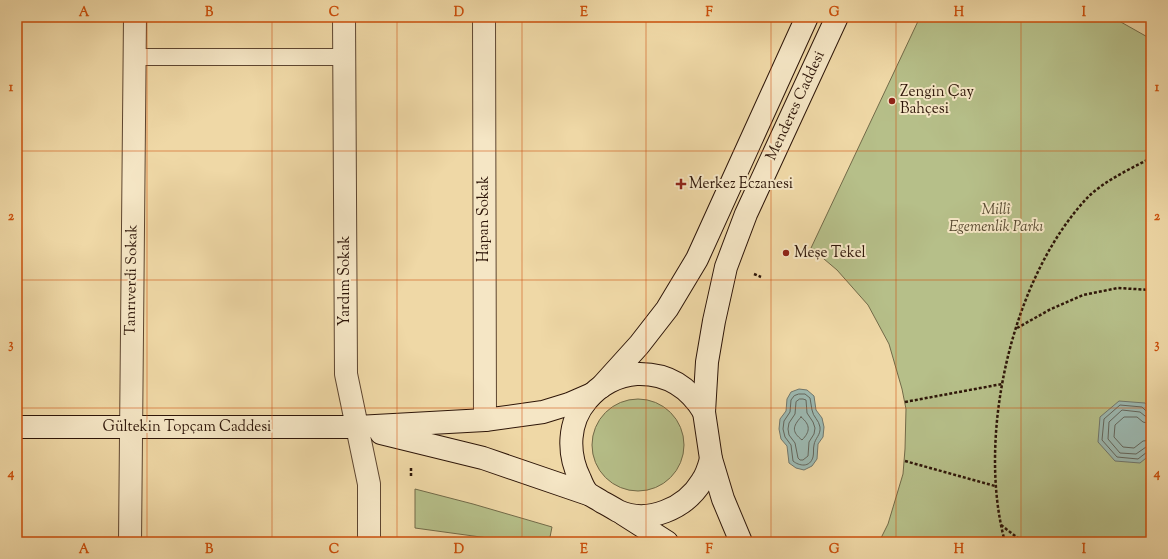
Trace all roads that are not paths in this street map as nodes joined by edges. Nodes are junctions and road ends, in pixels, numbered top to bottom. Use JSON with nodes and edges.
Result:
{"nodes":[{"id":1,"x":135,"y":17,"type":"edge"},
{"id":2,"x":344,"y":17,"type":"edge"},
{"id":3,"x":484,"y":17,"type":"edge"},
{"id":4,"x":807,"y":17,"type":"edge"},
{"id":5,"x":837,"y":17,"type":"edge"},
{"id":6,"x":135,"y":57,"type":"junction"},
{"id":7,"x":344,"y":57,"type":"junction"},
{"id":8,"x":596,"y":390,"type":"junction"},
{"id":9,"x":704,"y":412,"type":"junction"},
{"id":10,"x":485,"y":420,"type":"junction"},
{"id":11,"x":17,"y":427,"type":"edge"},
{"id":12,"x":131,"y":427,"type":"junction"},
{"id":13,"x":356,"y":427,"type":"junction"},
{"id":14,"x":711,"y":459,"type":"junction"},
{"id":15,"x":588,"y":494,"type":"junction"},
{"id":16,"x":619,"y":512,"type":"junction"},
{"id":17,"x":130,"y":542,"type":"edge"},
{"id":18,"x":369,"y":542,"type":"edge"},
{"id":19,"x":667,"y":542,"type":"edge"},
{"id":20,"x":741,"y":542,"type":"edge"}],
"edges":[{"from":1,"to":6,"type":"street","name":"Tanrıverdi Sokak"},
{"from":2,"to":7,"type":"street","name":"Yardım Sokak"},
{"from":3,"to":10,"type":"street","name":"Hapan Sokak"},
{"from":4,"to":8,"type":"street","name":"Menderes Caddesi"},
{"from":5,"to":9,"type":"street","name":"Menderes Caddesi"},
{"from":6,"to":7,"type":"lane"},
{"from":6,"to":12,"type":"street","name":"Tanrıverdi Sokak"},
{"from":7,"to":13,"type":"street","name":"Yardım Sokak"},
{"from":8,"to":9,"type":"street"},
{"from":8,"to":10,"type":"street"},
{"from":8,"to":15,"type":"street"},
{"from":9,"to":14,"type":"street","name":"Menderes Caddesi"},
{"from":10,"to":13,"type":"street"},
{"from":11,"to":12,"type":"street","name":"Gültekin Topçam Caddesi"},
{"from":12,"to":13,"type":"street","name":"Gültekin Topçam Caddesi"},
{"from":12,"to":17,"type":"street","name":"Tanrıverdi Sokak"},
{"from":13,"to":15,"type":"street"},
{"from":13,"to":18,"type":"street","name":"Yardım Sokak"},
{"from":14,"to":16,"type":"street"},
{"from":14,"to":20,"type":"street","name":"Menderes Caddesi"},
{"from":15,"to":16,"type":"street"},
{"from":16,"to":19,"type":"street"}]}
